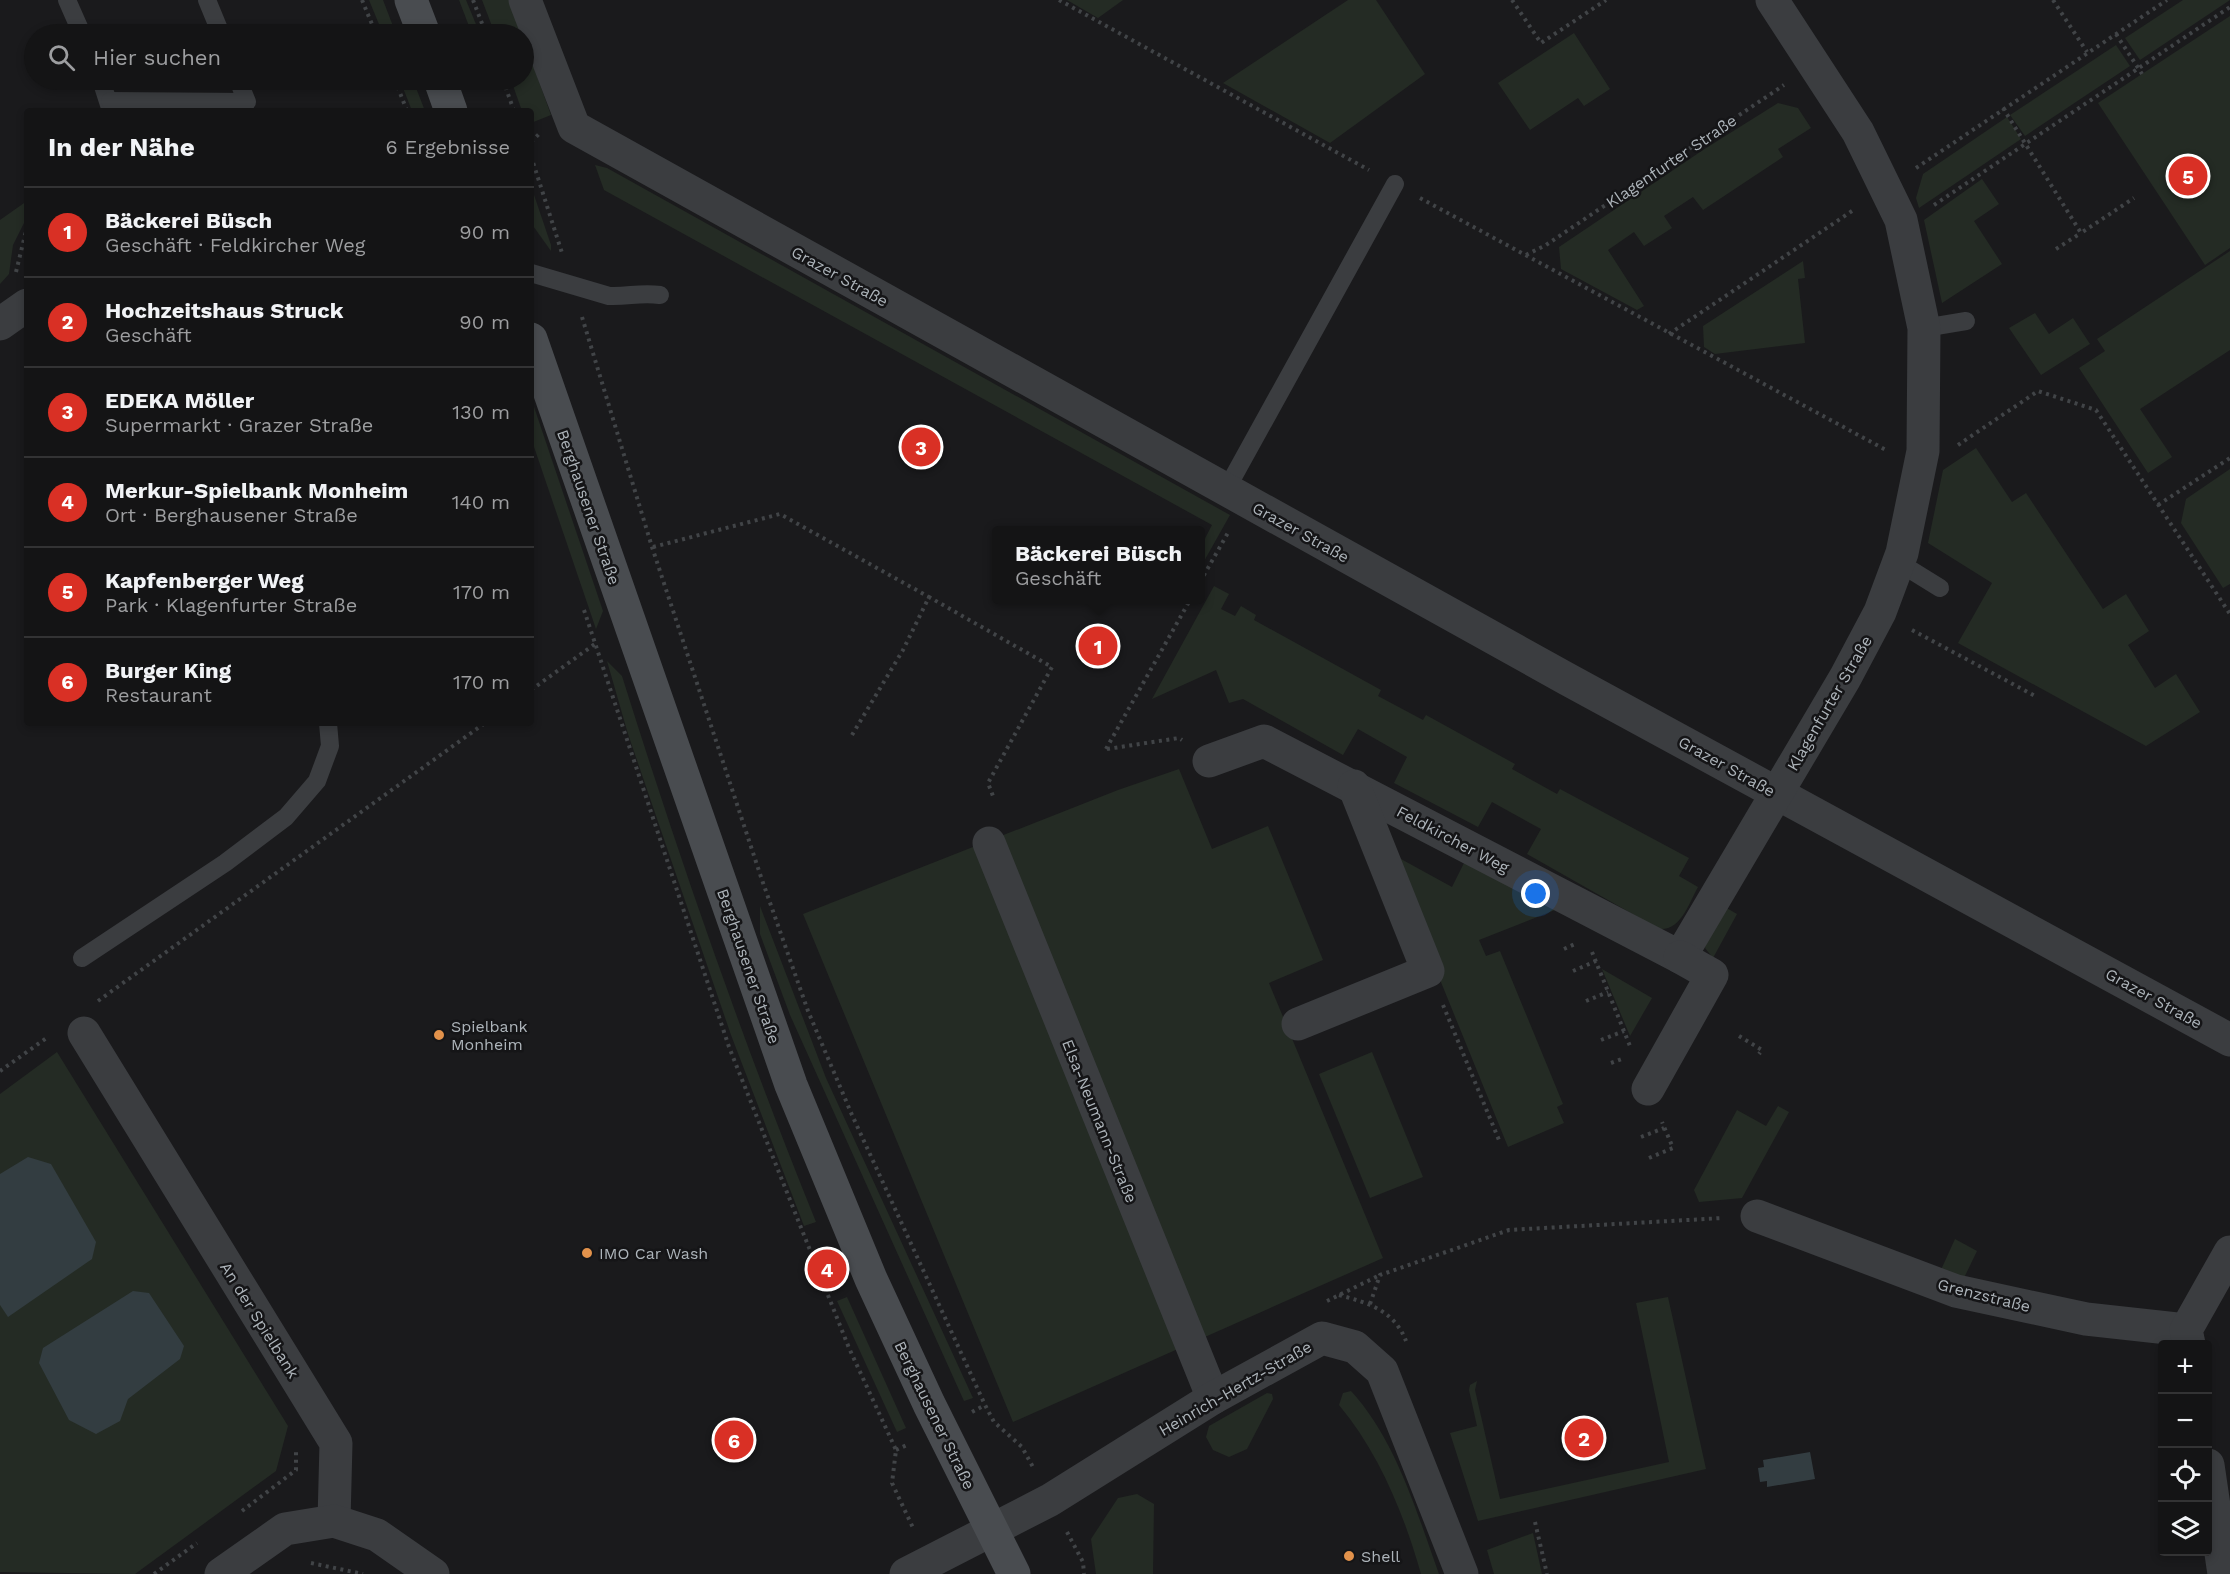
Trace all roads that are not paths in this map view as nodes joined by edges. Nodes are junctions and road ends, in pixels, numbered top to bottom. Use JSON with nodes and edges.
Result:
{"nodes":[{"id":1,"x":67,"y":0,"type":"edge"},
{"id":2,"x":207,"y":0,"type":"edge"},
{"id":3,"x":411,"y":0,"type":"edge"},
{"id":4,"x":525,"y":0,"type":"edge"},
{"id":5,"x":1772,"y":0,"type":"edge"},
{"id":6,"x":78,"y":24,"type":"edge"},
{"id":7,"x":217,"y":24,"type":"edge"},
{"id":8,"x":420,"y":24,"type":"edge"},
{"id":9,"x":104,"y":90,"type":"edge"},
{"id":10,"x":242,"y":90,"type":"edge"},
{"id":11,"x":444,"y":90,"type":"edge"},
{"id":12,"x":110,"y":106,"type":"edge"},
{"id":13,"x":450,"y":108,"type":"edge"},
{"id":14,"x":1395,"y":184,"type":"road end"},
{"id":15,"x":534,"y":274,"type":"edge"},
{"id":16,"x":19,"y":293,"type":"edge"},
{"id":17,"x":660,"y":295,"type":"dead end"},
{"id":18,"x":1966,"y":321,"type":"dead end"},
{"id":19,"x":0,"y":324,"type":"edge"},
{"id":20,"x":1924,"y":328,"type":"junction"},
{"id":21,"x":534,"y":348,"type":"edge"},
{"id":22,"x":1235,"y":496,"type":"junction"},
{"id":23,"x":1898,"y":562,"type":"junction"},
{"id":24,"x":1940,"y":588,"type":"dead end"},
{"id":25,"x":328,"y":726,"type":"edge"},
{"id":26,"x":1209,"y":761,"type":"road end"},
{"id":27,"x":1354,"y":786,"type":"junction"},
{"id":28,"x":1777,"y":793,"type":"junction"},
{"id":29,"x":989,"y":843,"type":"dead end"},
{"id":30,"x":1680,"y":957,"type":"junction"},
{"id":31,"x":82,"y":958,"type":"dead end"},
{"id":32,"x":77,"y":1023,"type":"road end"},
{"id":33,"x":1298,"y":1024,"type":"dead end"},
{"id":34,"x":2230,"y":1040,"type":"edge"},
{"id":35,"x":1648,"y":1089,"type":"road end"},
{"id":36,"x":1757,"y":1216,"type":"road end"},
{"id":37,"x":2230,"y":1252,"type":"edge"},
{"id":38,"x":2187,"y":1337,"type":"edge"},
{"id":39,"x":1213,"y":1398,"type":"junction"},
{"id":40,"x":2212,"y":1492,"type":"edge"},
{"id":41,"x":334,"y":1521,"type":"junction"},
{"id":42,"x":993,"y":1531,"type":"junction"},
{"id":43,"x":221,"y":1574,"type":"edge"},
{"id":44,"x":433,"y":1574,"type":"edge"},
{"id":45,"x":906,"y":1574,"type":"edge"},
{"id":46,"x":1014,"y":1574,"type":"edge"},
{"id":47,"x":1462,"y":1574,"type":"edge"},
{"id":48,"x":2224,"y":1574,"type":"edge"}],
"edges":[{"from":1,"to":6,"type":"lane"},
{"from":2,"to":7,"type":"lane"},
{"from":3,"to":8,"type":"street"},
{"from":4,"to":22,"type":"street","name":"Grazer Straße"},
{"from":5,"to":20,"type":"street","name":"Klagenfurter Straße"},
{"from":9,"to":12,"type":"lane"},
{"from":10,"to":12,"type":"lane"},
{"from":11,"to":13,"type":"street"},
{"from":14,"to":22,"type":"lane"},
{"from":15,"to":17,"type":"lane"},
{"from":16,"to":19,"type":"street"},
{"from":18,"to":20,"type":"lane"},
{"from":20,"to":23,"type":"street","name":"Klagenfurter Straße"},
{"from":21,"to":42,"type":"street","name":"Berghausener Straße"},
{"from":22,"to":28,"type":"street","name":"Grazer Straße"},
{"from":23,"to":24,"type":"lane"},
{"from":23,"to":28,"type":"street","name":"Klagenfurter Straße"},
{"from":25,"to":31,"type":"lane"},
{"from":26,"to":27,"type":"street","name":"Feldkircher Weg"},
{"from":27,"to":30,"type":"street","name":"Feldkircher Weg"},
{"from":27,"to":33,"type":"street","name":"Feldkircher Weg"},
{"from":28,"to":30,"type":"street"},
{"from":28,"to":34,"type":"street","name":"Grazer Straße"},
{"from":29,"to":39,"type":"street","name":"Elsa-Neumann-Straße"},
{"from":30,"to":35,"type":"street","name":"Feldkircher Weg"},
{"from":32,"to":41,"type":"street","name":"An der Spielbank"},
{"from":36,"to":38,"type":"street","name":"Grenzstraße"},
{"from":37,"to":38,"type":"street"},
{"from":39,"to":42,"type":"street","name":"Heinrich-Hertz-Straße"},
{"from":39,"to":47,"type":"street","name":"Heinrich-Hertz-Straße"},
{"from":40,"to":48,"type":"street"},
{"from":41,"to":43,"type":"street"},
{"from":41,"to":44,"type":"street"},
{"from":42,"to":45,"type":"street"},
{"from":42,"to":46,"type":"street","name":"Berghausener Straße"}]}
